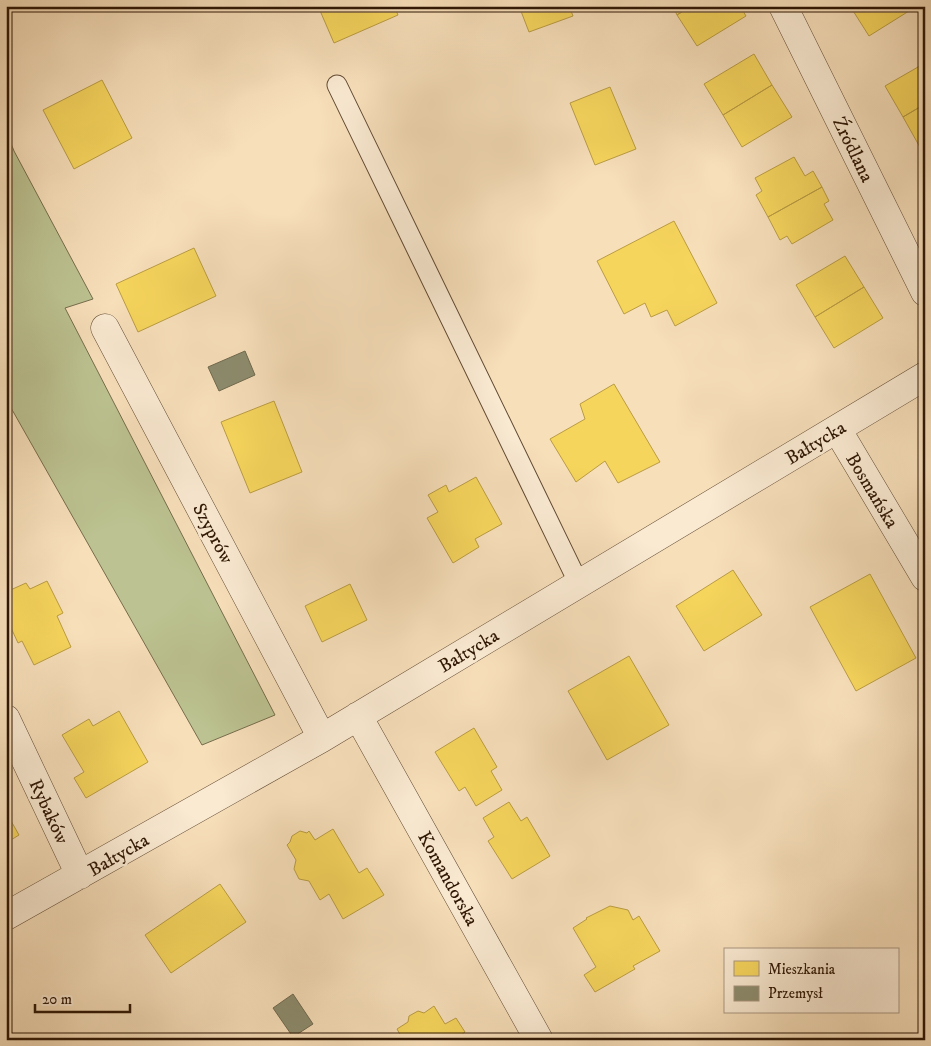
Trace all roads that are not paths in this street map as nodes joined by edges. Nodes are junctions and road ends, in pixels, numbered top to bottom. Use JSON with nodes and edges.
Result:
{"nodes":[{"id":1,"x":783,"y":6,"type":"edge"},
{"id":2,"x":337,"y":85,"type":"dead end"},
{"id":3,"x":925,"y":292,"type":"edge"},
{"id":4,"x":105,"y":328,"type":"dead end"},
{"id":5,"x":925,"y":376,"type":"edge"},
{"id":6,"x":837,"y":429,"type":"junction"},
{"id":7,"x":925,"y":577,"type":"edge"},
{"id":8,"x":579,"y":584,"type":"junction"},
{"id":9,"x":358,"y":716,"type":"junction"},
{"id":10,"x":6,"y":719,"type":"edge"},
{"id":11,"x":322,"y":738,"type":"junction"},
{"id":12,"x":80,"y":875,"type":"junction"},
{"id":13,"x":6,"y":916,"type":"edge"},
{"id":14,"x":539,"y":1040,"type":"edge"}],
"edges":[{"from":1,"to":3,"type":"street","name":"Źródlana"},
{"from":2,"to":8,"type":"lane"},
{"from":4,"to":11,"type":"street","name":"Szyprów"},
{"from":5,"to":6,"type":"street","name":"Bałtycka"},
{"from":6,"to":7,"type":"street","name":"Bosmańska"},
{"from":6,"to":8,"type":"street","name":"Bałtycka"},
{"from":8,"to":9,"type":"street","name":"Bałtycka"},
{"from":9,"to":11,"type":"street","name":"Bałtycka"},
{"from":9,"to":14,"type":"street","name":"Komandorska"},
{"from":10,"to":12,"type":"street","name":"Rybaków"},
{"from":11,"to":12,"type":"street","name":"Bałtycka"},
{"from":12,"to":13,"type":"street","name":"Bałtycka"}]}
